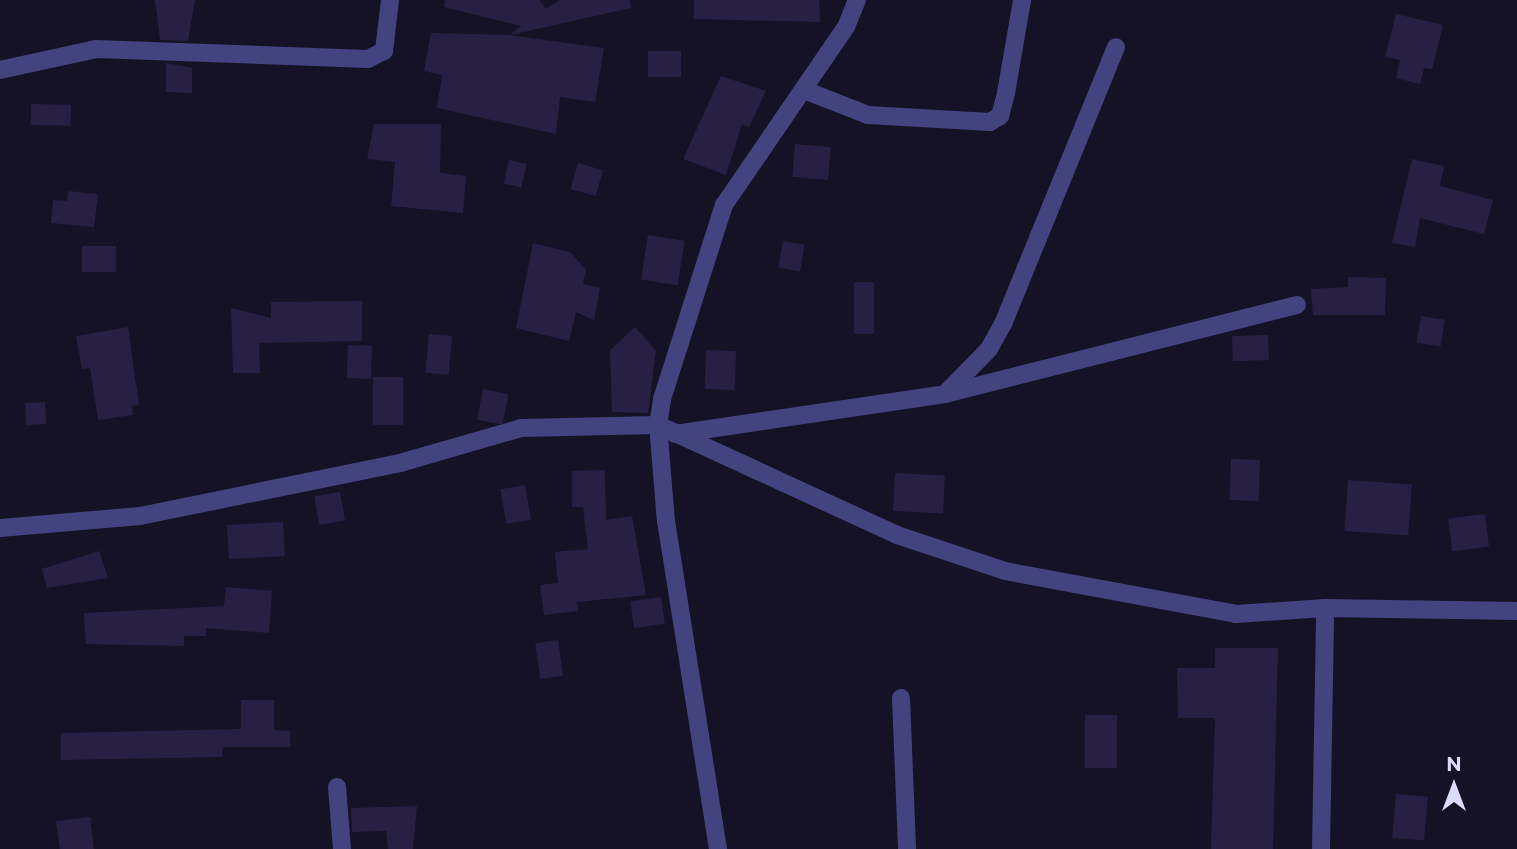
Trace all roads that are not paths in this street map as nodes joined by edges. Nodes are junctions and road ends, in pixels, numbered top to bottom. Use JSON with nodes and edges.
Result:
{"nodes":[{"id":1,"x":390,"y":0,"type":"edge"},
{"id":2,"x":857,"y":0,"type":"edge"},
{"id":3,"x":1022,"y":0,"type":"edge"},
{"id":4,"x":1116,"y":47,"type":"dead end"},
{"id":5,"x":0,"y":69,"type":"edge"},
{"id":6,"x":804,"y":90,"type":"junction"},
{"id":7,"x":1297,"y":306,"type":"dead end"},
{"id":8,"x":945,"y":394,"type":"junction"},
{"id":9,"x":658,"y":425,"type":"junction"},
{"id":10,"x":675,"y":434,"type":"junction"},
{"id":11,"x":0,"y":528,"type":"edge"},
{"id":12,"x":1325,"y":608,"type":"junction"},
{"id":13,"x":1517,"y":611,"type":"edge"},
{"id":14,"x":901,"y":698,"type":"dead end"},
{"id":15,"x":337,"y":787,"type":"dead end"},
{"id":16,"x":342,"y":849,"type":"edge"},
{"id":17,"x":718,"y":849,"type":"edge"},
{"id":18,"x":907,"y":849,"type":"edge"},
{"id":19,"x":1321,"y":849,"type":"edge"}],
"edges":[{"from":1,"to":5,"type":"street"},
{"from":2,"to":6,"type":"street"},
{"from":3,"to":6,"type":"street"},
{"from":4,"to":8,"type":"street"},
{"from":6,"to":9,"type":"street"},
{"from":7,"to":8,"type":"street"},
{"from":8,"to":10,"type":"street"},
{"from":9,"to":10,"type":"street"},
{"from":9,"to":11,"type":"street"},
{"from":9,"to":17,"type":"street"},
{"from":10,"to":12,"type":"street"},
{"from":12,"to":13,"type":"street"},
{"from":12,"to":19,"type":"street"},
{"from":14,"to":18,"type":"street"},
{"from":15,"to":16,"type":"street"}]}
